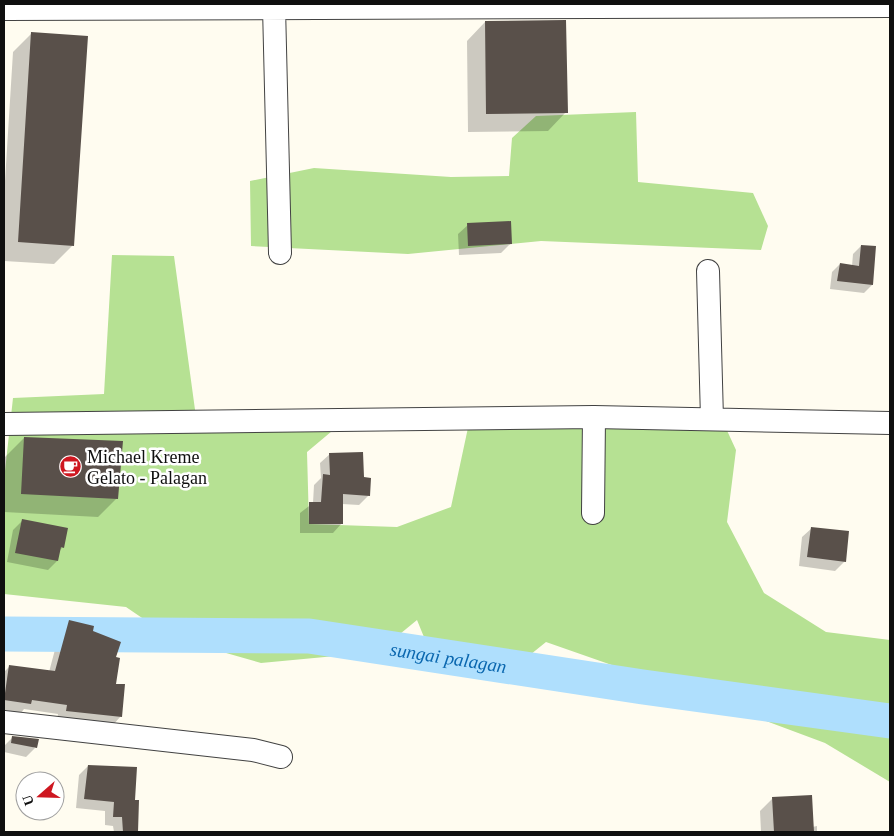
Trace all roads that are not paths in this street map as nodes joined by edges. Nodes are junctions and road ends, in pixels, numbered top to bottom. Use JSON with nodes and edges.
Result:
{"nodes":[{"id":1,"x":890,"y":6,"type":"edge"},
{"id":2,"x":274,"y":7,"type":"junction"},
{"id":3,"x":4,"y":9,"type":"edge"},
{"id":4,"x":280,"y":253,"type":"dead end"},
{"id":5,"x":708,"y":271,"type":"dead end"},
{"id":6,"x":594,"y":417,"type":"junction"},
{"id":7,"x":712,"y":419,"type":"junction"},
{"id":8,"x":890,"y":423,"type":"edge"},
{"id":9,"x":4,"y":424,"type":"edge"},
{"id":10,"x":593,"y":513,"type":"dead end"},
{"id":11,"x":4,"y":722,"type":"edge"},
{"id":12,"x":281,"y":756,"type":"dead end"}],
"edges":[{"from":1,"to":2,"type":"street"},
{"from":2,"to":3,"type":"street"},
{"from":2,"to":4,"type":"street"},
{"from":5,"to":7,"type":"street"},
{"from":6,"to":7,"type":"street"},
{"from":6,"to":9,"type":"street"},
{"from":6,"to":10,"type":"street"},
{"from":7,"to":8,"type":"street"},
{"from":11,"to":12,"type":"street"}]}
